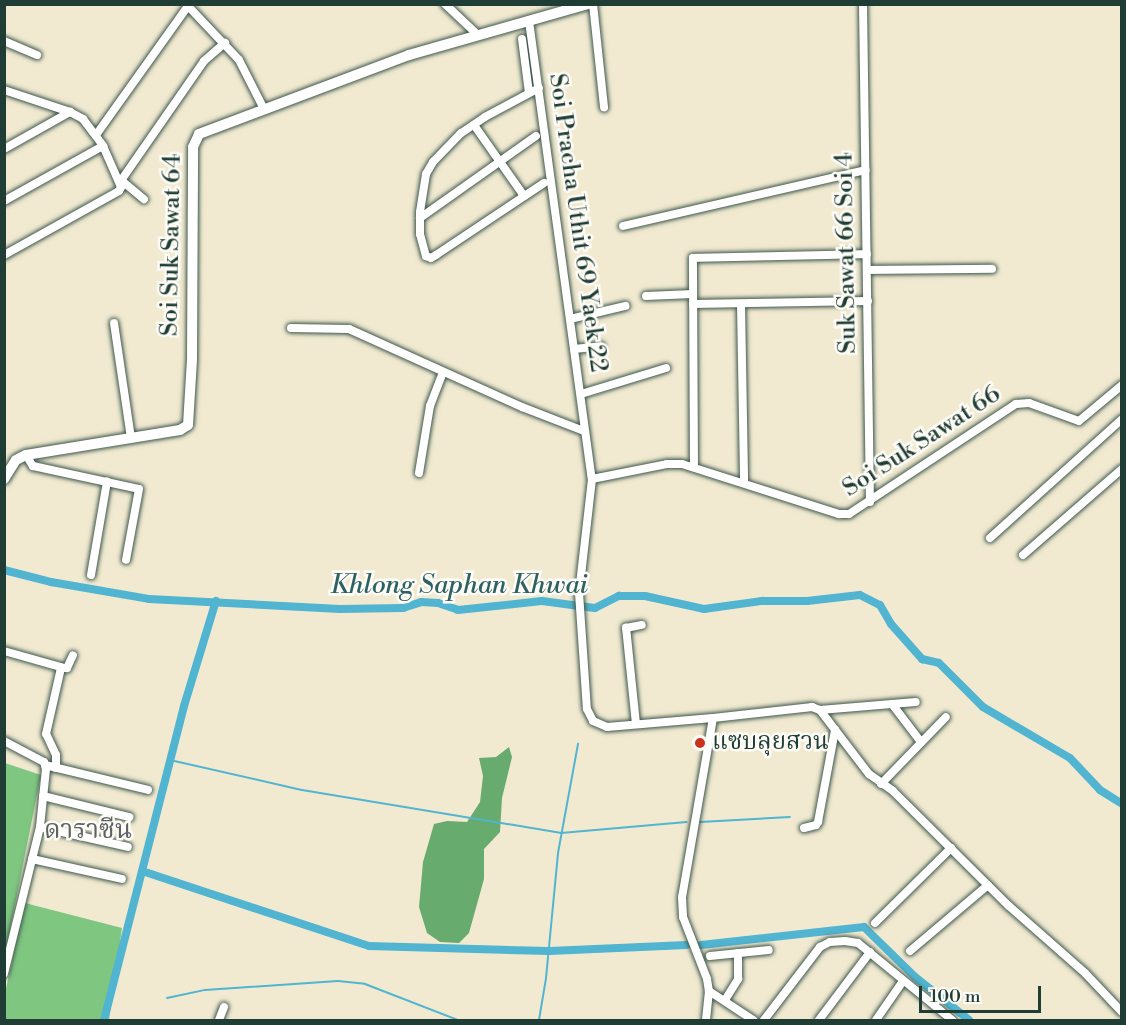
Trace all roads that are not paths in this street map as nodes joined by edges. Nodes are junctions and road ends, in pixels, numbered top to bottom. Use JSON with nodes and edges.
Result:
{"nodes":[{"id":1,"x":446,"y":4,"type":"edge"},
{"id":2,"x":588,"y":4,"type":"edge"},
{"id":3,"x":593,"y":4,"type":"edge"},
{"id":4,"x":863,"y":4,"type":"edge"},
{"id":5,"x":187,"y":5,"type":"edge"},
{"id":6,"x":529,"y":21,"type":"junction"},
{"id":7,"x":478,"y":34,"type":"junction"},
{"id":8,"x":522,"y":39,"type":"dead end"},
{"id":9,"x":5,"y":43,"type":"edge"},
{"id":10,"x":225,"y":43,"type":"junction"},
{"id":11,"x":37,"y":55,"type":"dead end"},
{"id":12,"x":539,"y":88,"type":"junction"},
{"id":13,"x":4,"y":90,"type":"edge"},
{"id":14,"x":529,"y":93,"type":"junction"},
{"id":15,"x":604,"y":107,"type":"dead end"},
{"id":16,"x":264,"y":109,"type":"junction"},
{"id":17,"x":69,"y":112,"type":"junction"},
{"id":18,"x":474,"y":125,"type":"junction"},
{"id":19,"x":96,"y":135,"type":"junction"},
{"id":20,"x":536,"y":136,"type":"dead end"},
{"id":21,"x":103,"y":146,"type":"junction"},
{"id":22,"x":4,"y":149,"type":"edge"},
{"id":23,"x":500,"y":162,"type":"junction"},
{"id":24,"x":866,"y":170,"type":"junction"},
{"id":25,"x":120,"y":181,"type":"junction"},
{"id":26,"x":544,"y":183,"type":"dead end"},
{"id":27,"x":524,"y":196,"type":"junction"},
{"id":28,"x":144,"y":199,"type":"dead end"},
{"id":29,"x":4,"y":201,"type":"edge"},
{"id":30,"x":420,"y":218,"type":"junction"},
{"id":31,"x":623,"y":226,"type":"dead end"},
{"id":32,"x":867,"y":254,"type":"junction"},
{"id":33,"x":4,"y":255,"type":"edge"},
{"id":34,"x":992,"y":269,"type":"dead end"},
{"id":35,"x":867,"y":270,"type":"junction"},
{"id":36,"x":693,"y":294,"type":"junction"},
{"id":37,"x":646,"y":296,"type":"dead end"},
{"id":38,"x":868,"y":301,"type":"junction"},
{"id":39,"x":693,"y":304,"type":"junction"},
{"id":40,"x":741,"y":304,"type":"junction"},
{"id":41,"x":625,"y":306,"type":"dead end"},
{"id":42,"x":570,"y":319,"type":"junction"},
{"id":43,"x":114,"y":323,"type":"dead end"},
{"id":44,"x":291,"y":328,"type":"dead end"},
{"id":45,"x":601,"y":346,"type":"dead end"},
{"id":46,"x":574,"y":349,"type":"junction"},
{"id":47,"x":666,"y":368,"type":"dead end"},
{"id":48,"x":443,"y":372,"type":"junction"},
{"id":49,"x":1122,"y":385,"type":"edge"},
{"id":50,"x":581,"y":394,"type":"junction"},
{"id":51,"x":1122,"y":420,"type":"edge"},
{"id":52,"x":584,"y":431,"type":"junction"},
{"id":53,"x":131,"y":438,"type":"junction"},
{"id":54,"x":26,"y":455,"type":"junction"},
{"id":55,"x":7,"y":466,"type":"edge"},
{"id":56,"x":694,"y":466,"type":"junction"},
{"id":57,"x":1122,"y":469,"type":"edge"},
{"id":58,"x":418,"y":473,"type":"dead end"},
{"id":59,"x":4,"y":479,"type":"edge"},
{"id":60,"x":592,"y":479,"type":"junction"},
{"id":61,"x":107,"y":482,"type":"junction"},
{"id":62,"x":744,"y":482,"type":"junction"},
{"id":63,"x":870,"y":502,"type":"junction"},
{"id":64,"x":990,"y":538,"type":"dead end"},
{"id":65,"x":1023,"y":555,"type":"dead end"},
{"id":66,"x":126,"y":560,"type":"dead end"},
{"id":67,"x":91,"y":575,"type":"dead end"},
{"id":68,"x":642,"y":625,"type":"dead end"},
{"id":69,"x":4,"y":651,"type":"edge"},
{"id":70,"x":73,"y":655,"type":"dead end"},
{"id":71,"x":61,"y":668,"type":"junction"},
{"id":72,"x":916,"y":702,"type":"dead end"},
{"id":73,"x":892,"y":704,"type":"junction"},
{"id":74,"x":820,"y":710,"type":"junction"},
{"id":75,"x":946,"y":717,"type":"dead end"},
{"id":76,"x":713,"y":718,"type":"junction"},
{"id":77,"x":636,"y":724,"type":"junction"},
{"id":78,"x":835,"y":730,"type":"junction"},
{"id":79,"x":4,"y":741,"type":"edge"},
{"id":80,"x":921,"y":742,"type":"junction"},
{"id":81,"x":45,"y":765,"type":"junction"},
{"id":82,"x":56,"y":768,"type":"junction"},
{"id":83,"x":881,"y":784,"type":"junction"},
{"id":84,"x":148,"y":790,"type":"dead end"},
{"id":85,"x":43,"y":796,"type":"junction"},
{"id":86,"x":129,"y":817,"type":"dead end"},
{"id":87,"x":40,"y":827,"type":"junction"},
{"id":88,"x":804,"y":828,"type":"dead end"},
{"id":89,"x":128,"y":847,"type":"dead end"},
{"id":90,"x":951,"y":848,"type":"junction"},
{"id":91,"x":32,"y":859,"type":"junction"},
{"id":92,"x":122,"y":879,"type":"dead end"},
{"id":93,"x":988,"y":885,"type":"junction"},
{"id":94,"x":875,"y":923,"type":"dead end"},
{"id":95,"x":770,"y":950,"type":"dead end"},
{"id":96,"x":910,"y":951,"type":"dead end"},
{"id":97,"x":870,"y":952,"type":"junction"},
{"id":98,"x":738,"y":953,"type":"junction"},
{"id":99,"x":710,"y":956,"type":"dead end"},
{"id":100,"x":4,"y":974,"type":"edge"},
{"id":101,"x":903,"y":981,"type":"junction"},
{"id":102,"x":709,"y":991,"type":"junction"},
{"id":103,"x":725,"y":1000,"type":"junction"},
{"id":104,"x":224,"y":1007,"type":"dead end"},
{"id":105,"x":1122,"y":1012,"type":"edge"},
{"id":106,"x":879,"y":1019,"type":"edge"},
{"id":107,"x":219,"y":1020,"type":"edge"},
{"id":108,"x":706,"y":1020,"type":"edge"},
{"id":109,"x":753,"y":1020,"type":"edge"},
{"id":110,"x":764,"y":1020,"type":"edge"},
{"id":111,"x":819,"y":1020,"type":"edge"},
{"id":112,"x":952,"y":1020,"type":"edge"}],
"edges":[{"from":1,"to":7,"type":"street"},
{"from":2,"to":6,"type":"street","name":"Soi Suk Sawat 64"},
{"from":3,"to":15,"type":"street"},
{"from":4,"to":24,"type":"street","name":"Suk Sawat 66 Soi 4"},
{"from":5,"to":10,"type":"street"},
{"from":5,"to":19,"type":"street"},
{"from":6,"to":7,"type":"street","name":"Soi Suk Sawat 64"},
{"from":6,"to":12,"type":"street","name":"Soi Pracha Uthit 69 Yaek 22"},
{"from":7,"to":16,"type":"street","name":"Soi Suk Sawat 64"},
{"from":8,"to":14,"type":"street"},
{"from":9,"to":11,"type":"street"},
{"from":10,"to":16,"type":"street"},
{"from":10,"to":25,"type":"street"},
{"from":12,"to":14,"type":"street"},
{"from":12,"to":42,"type":"street","name":"Soi Pracha Uthit 69 Yaek 22"},
{"from":13,"to":17,"type":"street"},
{"from":14,"to":18,"type":"street"},
{"from":16,"to":53,"type":"street","name":"Soi Suk Sawat 64"},
{"from":17,"to":19,"type":"street"},
{"from":17,"to":22,"type":"street"},
{"from":18,"to":23,"type":"street"},
{"from":18,"to":30,"type":"street"},
{"from":19,"to":21,"type":"street"},
{"from":20,"to":23,"type":"street"},
{"from":21,"to":25,"type":"street"},
{"from":21,"to":29,"type":"street"},
{"from":23,"to":27,"type":"street"},
{"from":23,"to":30,"type":"street"},
{"from":24,"to":31,"type":"street"},
{"from":24,"to":32,"type":"street","name":"Suk Sawat 66 Soi 4"},
{"from":25,"to":28,"type":"street"},
{"from":25,"to":33,"type":"street"},
{"from":26,"to":27,"type":"street"},
{"from":27,"to":30,"type":"street"},
{"from":32,"to":35,"type":"street","name":"Suk Sawat 66 Soi 4"},
{"from":32,"to":36,"type":"street"},
{"from":34,"to":35,"type":"street"},
{"from":35,"to":38,"type":"street","name":"Suk Sawat 66 Soi 4"},
{"from":36,"to":37,"type":"street"},
{"from":36,"to":39,"type":"street"},
{"from":38,"to":40,"type":"street"},
{"from":38,"to":63,"type":"street","name":"Suk Sawat 66 Soi 4"},
{"from":39,"to":40,"type":"street"},
{"from":39,"to":56,"type":"street"},
{"from":40,"to":62,"type":"street"},
{"from":41,"to":42,"type":"street"},
{"from":42,"to":46,"type":"street","name":"Soi Pracha Uthit 69 Yaek 22"},
{"from":43,"to":53,"type":"street"},
{"from":44,"to":48,"type":"street"},
{"from":45,"to":46,"type":"street"},
{"from":46,"to":50,"type":"street","name":"Soi Pracha Uthit 69 Yaek 22"},
{"from":47,"to":50,"type":"street"},
{"from":48,"to":52,"type":"street"},
{"from":48,"to":58,"type":"street"},
{"from":49,"to":63,"type":"street","name":"Soi Suk Sawat 66"},
{"from":50,"to":52,"type":"street","name":"Soi Pracha Uthit 69 Yaek 22"},
{"from":51,"to":64,"type":"street"},
{"from":52,"to":60,"type":"street","name":"Soi Pracha Uthit 69 Yaek 22"},
{"from":53,"to":54,"type":"street","name":"Soi Suk Sawat 64"},
{"from":54,"to":55,"type":"street","name":"Soi Suk Sawat 64"},
{"from":54,"to":61,"type":"street"},
{"from":55,"to":59,"type":"street","name":"Soi Suk Sawat 64"},
{"from":56,"to":60,"type":"street","name":"Soi Suk Sawat 66"},
{"from":56,"to":62,"type":"street","name":"Soi Suk Sawat 66"},
{"from":57,"to":65,"type":"street"},
{"from":60,"to":77,"type":"street","name":"Soi Pracha Uthit 69 Yaek 22"},
{"from":61,"to":66,"type":"street"},
{"from":61,"to":67,"type":"street"},
{"from":62,"to":63,"type":"street","name":"Soi Suk Sawat 66"},
{"from":68,"to":77,"type":"street"},
{"from":69,"to":71,"type":"street"},
{"from":70,"to":71,"type":"street"},
{"from":71,"to":82,"type":"street"},
{"from":72,"to":73,"type":"street","name":"Soi Pracha Uthit 69 Yaek 22"},
{"from":73,"to":74,"type":"street","name":"Soi Pracha Uthit 69 Yaek 22"},
{"from":73,"to":80,"type":"street"},
{"from":74,"to":76,"type":"street","name":"Soi Pracha Uthit 69 Yaek 22"},
{"from":74,"to":78,"type":"street"},
{"from":75,"to":80,"type":"street"},
{"from":76,"to":77,"type":"street","name":"Soi Pracha Uthit 69 Yaek 22"},
{"from":76,"to":102,"type":"street"},
{"from":78,"to":83,"type":"street"},
{"from":78,"to":88,"type":"street"},
{"from":79,"to":81,"type":"street"},
{"from":80,"to":83,"type":"street"},
{"from":81,"to":82,"type":"street"},
{"from":81,"to":85,"type":"street"},
{"from":82,"to":84,"type":"street"},
{"from":83,"to":90,"type":"street"},
{"from":85,"to":86,"type":"street"},
{"from":85,"to":87,"type":"street"},
{"from":87,"to":89,"type":"street"},
{"from":87,"to":91,"type":"street"},
{"from":90,"to":93,"type":"street"},
{"from":90,"to":94,"type":"street"},
{"from":91,"to":92,"type":"street"},
{"from":91,"to":100,"type":"street"},
{"from":93,"to":96,"type":"street"},
{"from":93,"to":105,"type":"street"},
{"from":95,"to":98,"type":"street"},
{"from":97,"to":101,"type":"street"},
{"from":97,"to":110,"type":"street"},
{"from":97,"to":111,"type":"street"},
{"from":98,"to":99,"type":"street"},
{"from":98,"to":103,"type":"street"},
{"from":101,"to":106,"type":"street"},
{"from":101,"to":112,"type":"street"},
{"from":102,"to":103,"type":"street"},
{"from":102,"to":108,"type":"street"},
{"from":103,"to":109,"type":"street"},
{"from":104,"to":107,"type":"street"}]}
